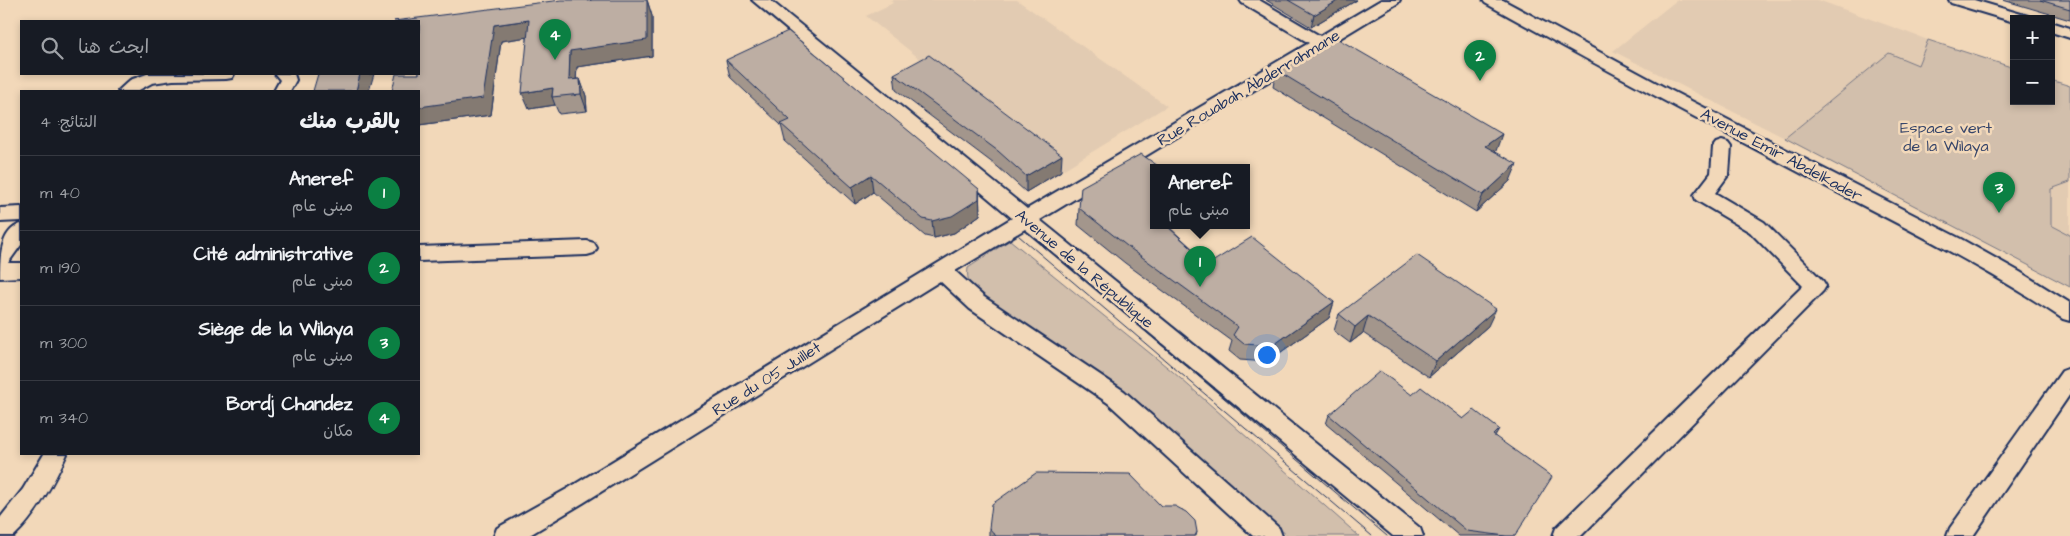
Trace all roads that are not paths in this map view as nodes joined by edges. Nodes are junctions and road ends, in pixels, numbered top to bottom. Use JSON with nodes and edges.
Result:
{"nodes":[{"id":1,"x":760,"y":0,"type":"edge"},
{"id":2,"x":1248,"y":0,"type":"edge"},
{"id":3,"x":1392,"y":0,"type":"edge"},
{"id":4,"x":1491,"y":0,"type":"edge"},
{"id":5,"x":1957,"y":0,"type":"edge"},
{"id":6,"x":2010,"y":15,"type":"edge"},
{"id":7,"x":2055,"y":28,"type":"edge"},
{"id":8,"x":2070,"y":33,"type":"edge"},
{"id":9,"x":1321,"y":43,"type":"junction"},
{"id":10,"x":202,"y":75,"type":"edge"},
{"id":11,"x":284,"y":75,"type":"edge"},
{"id":12,"x":128,"y":90,"type":"edge"},
{"id":13,"x":283,"y":90,"type":"edge"},
{"id":14,"x":1722,"y":147,"type":"dead end"},
{"id":15,"x":20,"y":214,"type":"edge"},
{"id":16,"x":0,"y":215,"type":"edge"},
{"id":17,"x":1027,"y":220,"type":"junction"},
{"id":18,"x":20,"y":232,"type":"edge"},
{"id":19,"x":587,"y":248,"type":"dead end"},
{"id":20,"x":420,"y":254,"type":"edge"},
{"id":21,"x":0,"y":259,"type":"edge"},
{"id":22,"x":20,"y":270,"type":"edge"},
{"id":23,"x":941,"y":270,"type":"junction"},
{"id":24,"x":0,"y":271,"type":"edge"},
{"id":25,"x":2070,"y":313,"type":"edge"},
{"id":26,"x":2070,"y":377,"type":"edge"},
{"id":27,"x":55,"y":455,"type":"edge"},
{"id":28,"x":0,"y":533,"type":"edge"},
{"id":29,"x":506,"y":536,"type":"edge"},
{"id":30,"x":1270,"y":536,"type":"edge"},
{"id":31,"x":1411,"y":536,"type":"edge"},
{"id":32,"x":1566,"y":536,"type":"edge"},
{"id":33,"x":1959,"y":536,"type":"edge"}],
"edges":[{"from":1,"to":17,"type":"street","name":"Avenue de la République"},
{"from":2,"to":9,"type":"street"},
{"from":3,"to":9,"type":"street","name":"Rue Rouabah Abderrahmane"},
{"from":4,"to":25,"type":"street","name":"Avenue Emir Abdelkader"},
{"from":5,"to":6,"type":"street"},
{"from":7,"to":8,"type":"street"},
{"from":9,"to":17,"type":"street","name":"Rue Rouabah Abderrahmane"},
{"from":10,"to":12,"type":"street"},
{"from":11,"to":13,"type":"street"},
{"from":14,"to":32,"type":"street"},
{"from":15,"to":16,"type":"street"},
{"from":17,"to":23,"type":"street","name":"Rue du 05 Juillet"},
{"from":17,"to":31,"type":"street","name":"Avenue de la République"},
{"from":18,"to":21,"type":"street"},
{"from":19,"to":20,"type":"street"},
{"from":22,"to":24,"type":"street"},
{"from":23,"to":29,"type":"street","name":"Rue du 05 Juillet"},
{"from":23,"to":30,"type":"street"},
{"from":26,"to":33,"type":"street"},
{"from":27,"to":28,"type":"street"}]}
